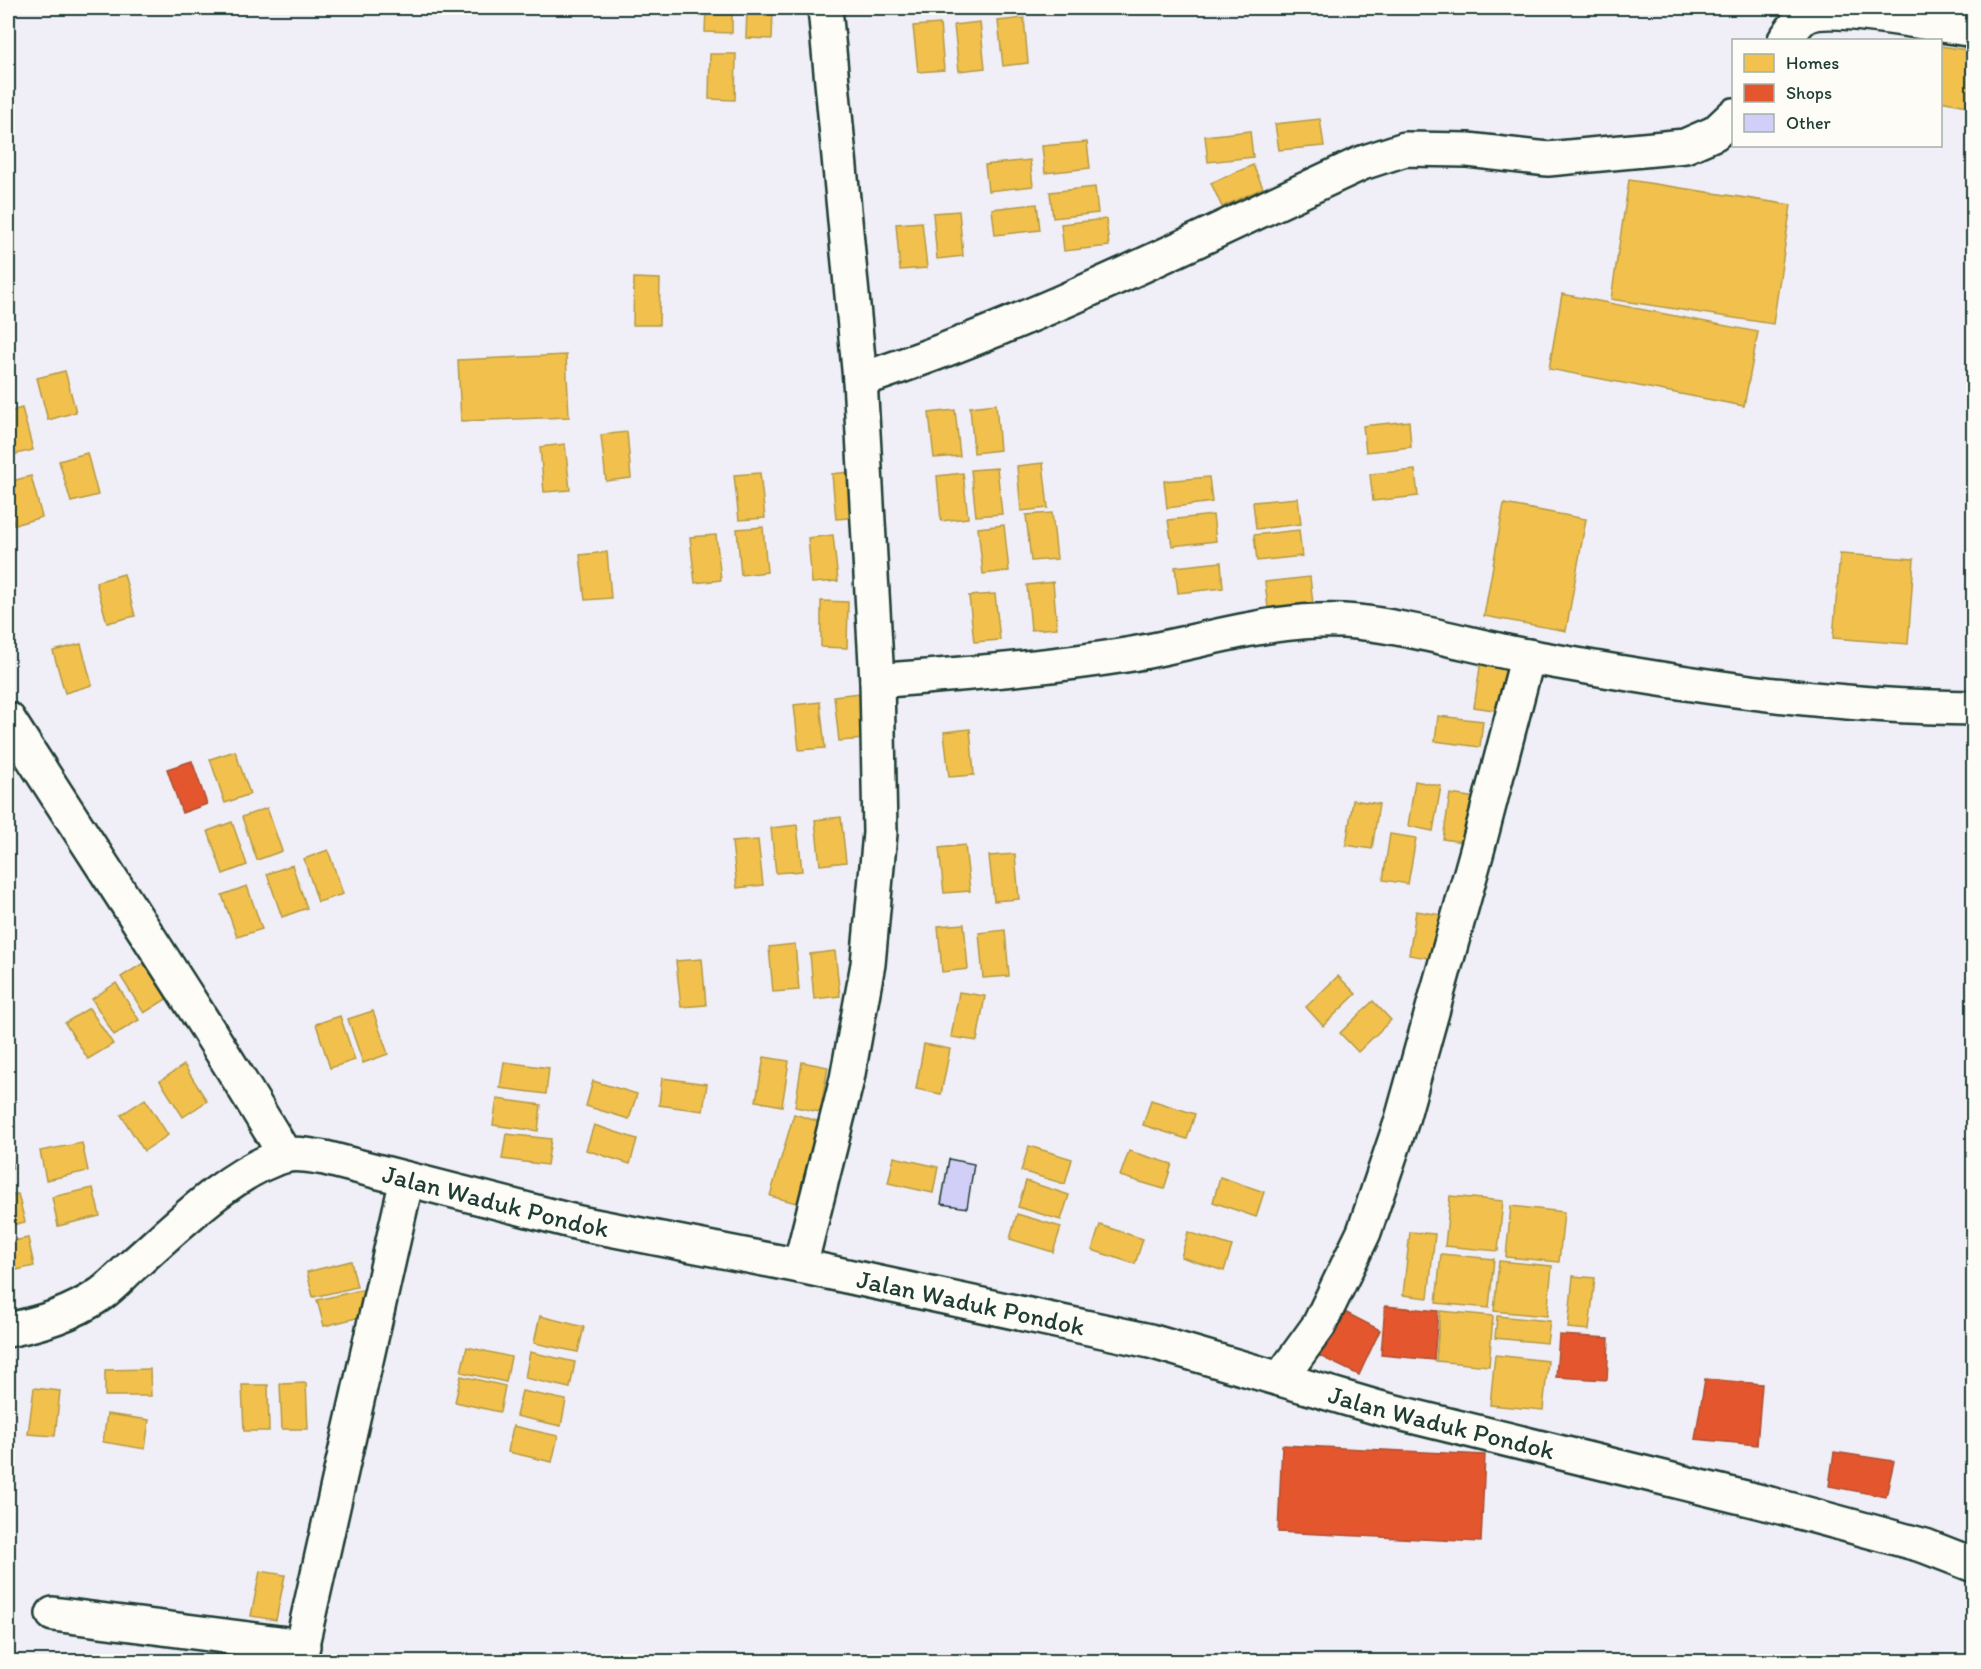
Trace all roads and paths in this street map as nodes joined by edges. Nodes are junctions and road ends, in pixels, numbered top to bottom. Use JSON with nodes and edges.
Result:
{"nodes":[{"id":1,"x":825,"y":8,"type":"edge"},
{"id":2,"x":1974,"y":30,"type":"edge"},
{"id":3,"x":1786,"y":39,"type":"edge"},
{"id":4,"x":1732,"y":117,"type":"edge"},
{"id":5,"x":860,"y":380,"type":"junction"},
{"id":6,"x":1528,"y":656,"type":"junction"},
{"id":7,"x":877,"y":681,"type":"junction"},
{"id":8,"x":1974,"y":708,"type":"edge"},
{"id":9,"x":8,"y":719,"type":"edge"},
{"id":10,"x":285,"y":1155,"type":"junction"},
{"id":11,"x":407,"y":1179,"type":"junction"},
{"id":12,"x":800,"y":1266,"type":"junction"},
{"id":13,"x":8,"y":1330,"type":"edge"},
{"id":14,"x":1280,"y":1379,"type":"junction"},
{"id":15,"x":1974,"y":1565,"type":"edge"},
{"id":16,"x":53,"y":1614,"type":"dead end"},
{"id":17,"x":300,"y":1654,"type":"edge"}],
"edges":[{"from":1,"to":5,"type":"street"},
{"from":2,"to":3,"type":"street"},
{"from":4,"to":5,"type":"street"},
{"from":5,"to":7,"type":"street"},
{"from":6,"to":7,"type":"street"},
{"from":6,"to":8,"type":"street"},
{"from":6,"to":14,"type":"street"},
{"from":7,"to":12,"type":"street"},
{"from":9,"to":10,"type":"street"},
{"from":10,"to":11,"type":"street","name":"Jalan Waduk Pondok"},
{"from":10,"to":13,"type":"street","name":"Jalan Waduk Pondok"},
{"from":11,"to":12,"type":"street","name":"Jalan Waduk Pondok"},
{"from":11,"to":17,"type":"street"},
{"from":12,"to":14,"type":"street","name":"Jalan Waduk Pondok"},
{"from":14,"to":15,"type":"street","name":"Jalan Waduk Pondok"},
{"from":16,"to":17,"type":"street"}]}
